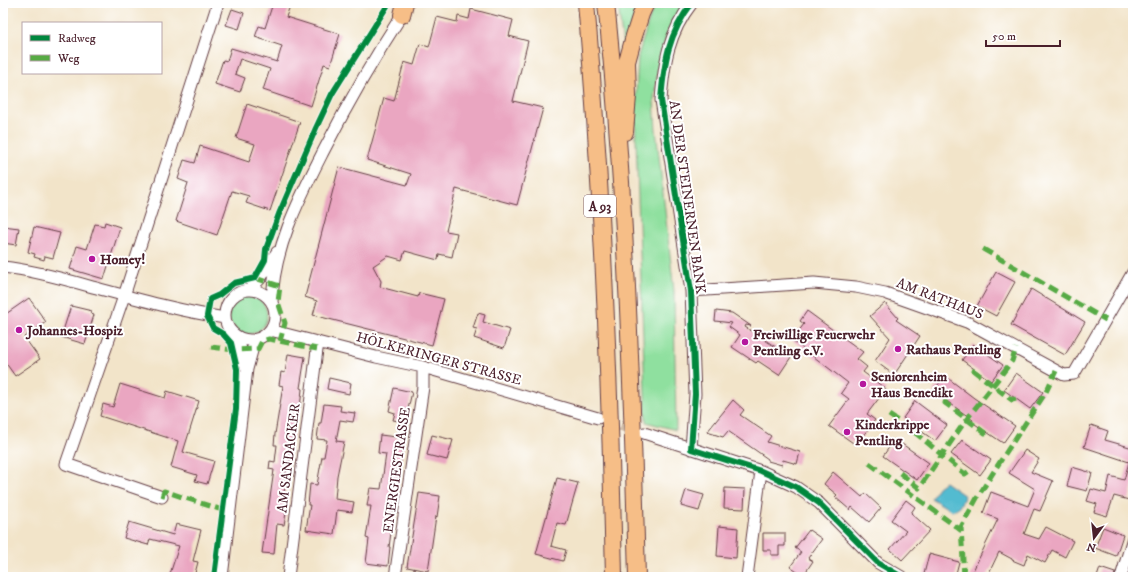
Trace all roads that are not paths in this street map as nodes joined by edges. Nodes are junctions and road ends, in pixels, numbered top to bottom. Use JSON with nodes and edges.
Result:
{"nodes":[{"id":1,"x":218,"y":3,"type":"edge"},
{"id":2,"x":586,"y":3,"type":"edge"},
{"id":3,"x":606,"y":3,"type":"edge"},
{"id":4,"x":646,"y":3,"type":"edge"},
{"id":5,"x":692,"y":3,"type":"edge"},
{"id":6,"x":406,"y":7,"type":"edge"},
{"id":7,"x":619,"y":150,"type":"junction"},
{"id":8,"x":282,"y":244,"type":"junction"},
{"id":9,"x":3,"y":266,"type":"edge"},
{"id":10,"x":1133,"y":272,"type":"edge"},
{"id":11,"x":249,"y":290,"type":"junction"},
{"id":12,"x":691,"y":292,"type":"junction"},
{"id":13,"x":124,"y":296,"type":"junction"},
{"id":14,"x":272,"y":303,"type":"junction"},
{"id":15,"x":225,"y":318,"type":"junction"},
{"id":16,"x":270,"y":330,"type":"junction"},
{"id":17,"x":238,"y":337,"type":"junction"},
{"id":18,"x":256,"y":340,"type":"junction"},
{"id":19,"x":318,"y":342,"type":"junction"},
{"id":20,"x":423,"y":367,"type":"junction"},
{"id":21,"x":247,"y":369,"type":"junction"},
{"id":22,"x":598,"y":418,"type":"tunnel mouth"},
{"id":23,"x":644,"y":433,"type":"tunnel mouth"},
{"id":24,"x":691,"y":448,"type":"junction"},
{"id":25,"x":761,"y":471,"type":"junction"},
{"id":26,"x":162,"y":496,"type":"dead end"},
{"id":27,"x":1133,"y":538,"type":"edge"},
{"id":28,"x":222,"y":577,"type":"edge"},
{"id":29,"x":288,"y":577,"type":"edge"},
{"id":30,"x":395,"y":577,"type":"edge"},
{"id":31,"x":614,"y":577,"type":"edge"},
{"id":32,"x":636,"y":577,"type":"edge"},
{"id":33,"x":747,"y":577,"type":"edge"},
{"id":34,"x":902,"y":577,"type":"edge"},
{"id":35,"x":1121,"y":577,"type":"edge"}],
"edges":[{"from":1,"to":13,"type":"street"},
{"from":2,"to":31,"type":"highway","number":"A 93"},
{"from":3,"to":7,"type":"highway","number":"A 93"},
{"from":4,"to":7,"type":"highway"},
{"from":5,"to":12,"type":"street","name":"AN DER STEINERNEN BANK"},
{"from":6,"to":8,"type":"street"},
{"from":7,"to":32,"type":"highway","number":"A 93"},
{"from":8,"to":11,"type":"street"},
{"from":8,"to":14,"type":"street"},
{"from":9,"to":13,"type":"street"},
{"from":10,"to":12,"type":"street","name":"AM RATHAUS"},
{"from":11,"to":14,"type":"street"},
{"from":11,"to":15,"type":"street"},
{"from":12,"to":24,"type":"street","name":"AN DER STEINERNEN BANK"},
{"from":13,"to":15,"type":"street"},
{"from":13,"to":26,"type":"street"},
{"from":14,"to":16,"type":"street"},
{"from":15,"to":17,"type":"street"},
{"from":16,"to":18,"type":"street"},
{"from":16,"to":19,"type":"street","name":"HÖLKERINGER STRASSE"},
{"from":17,"to":18,"type":"street"},
{"from":17,"to":21,"type":"street"},
{"from":18,"to":21,"type":"street"},
{"from":19,"to":20,"type":"street","name":"HÖLKERINGER STRASSE"},
{"from":19,"to":29,"type":"street","name":"AM SANDACKER"},
{"from":20,"to":22,"type":"street","name":"HÖLKERINGER STRASSE"},
{"from":20,"to":30,"type":"street","name":"ENERGIESTRASSE"},
{"from":21,"to":28,"type":"street"},
{"from":23,"to":24,"type":"street"},
{"from":24,"to":25,"type":"street"},
{"from":25,"to":33,"type":"street"},
{"from":25,"to":34,"type":"street"},
{"from":27,"to":35,"type":"street"}]}
